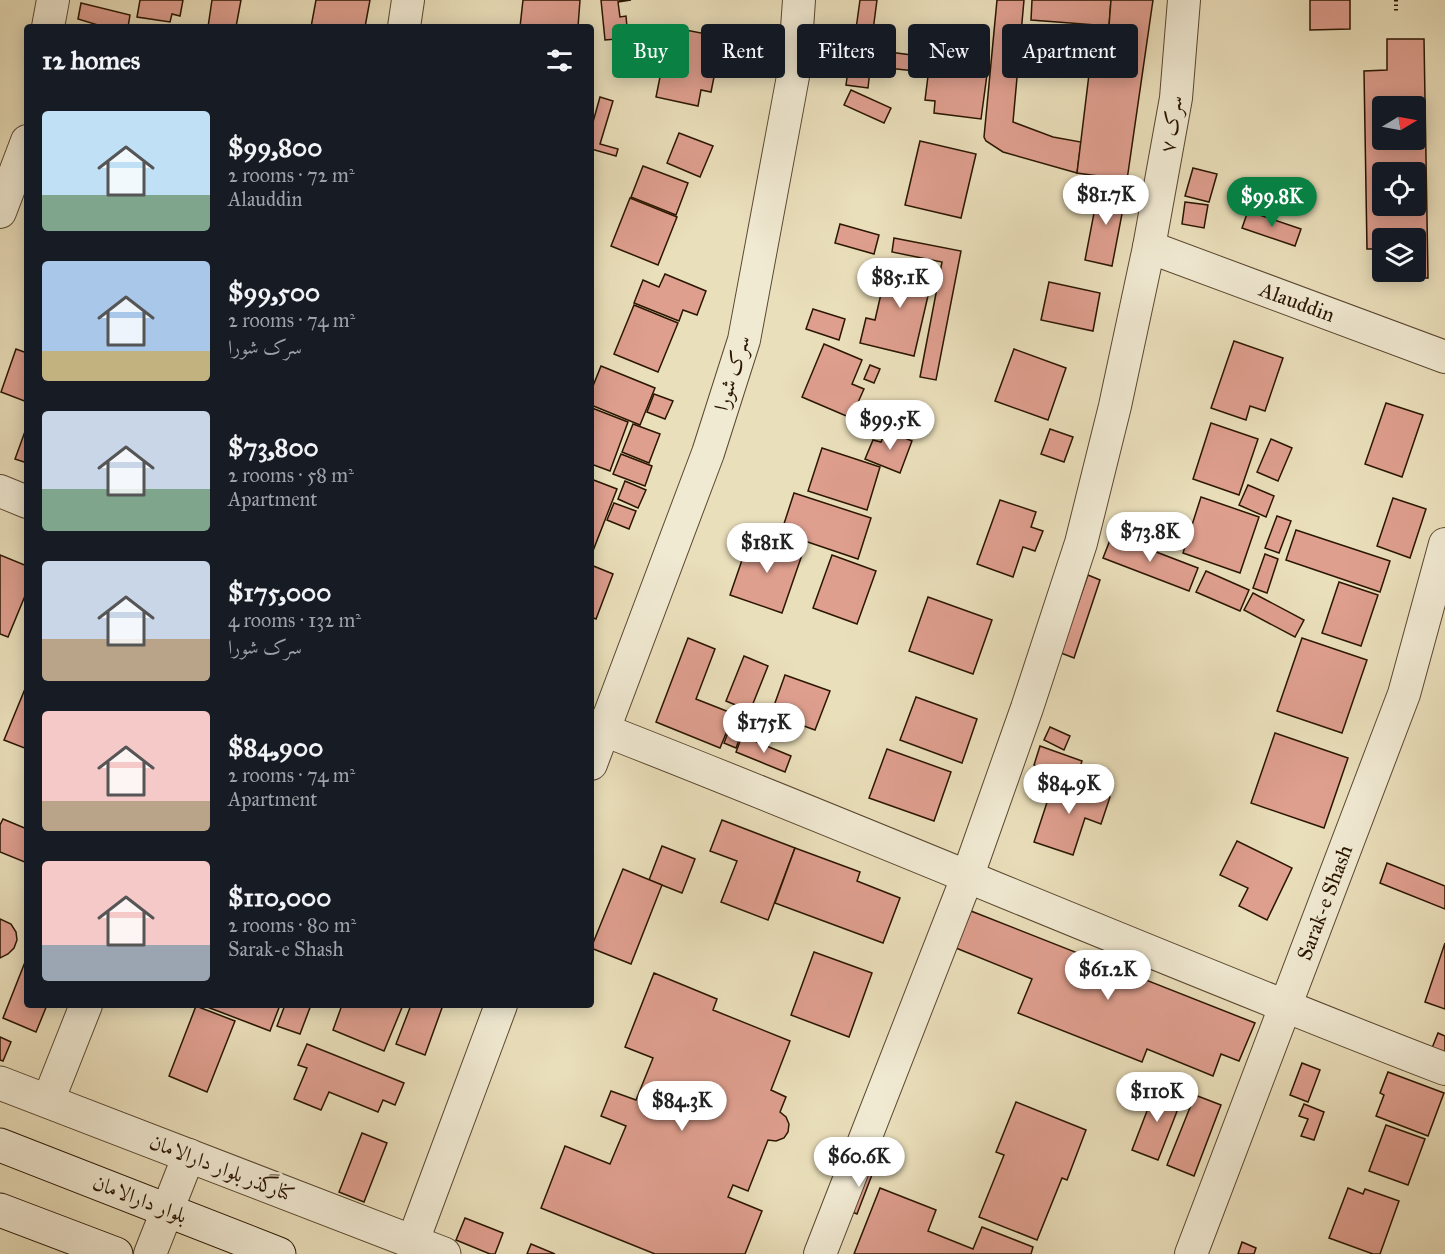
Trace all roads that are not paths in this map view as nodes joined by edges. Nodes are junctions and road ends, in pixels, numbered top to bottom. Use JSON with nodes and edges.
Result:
{"nodes":[{"id":1,"x":53,"y":0,"type":"edge"},
{"id":2,"x":408,"y":0,"type":"edge"},
{"id":3,"x":799,"y":0,"type":"edge"},
{"id":4,"x":1184,"y":0,"type":"edge"},
{"id":5,"x":49,"y":24,"type":"edge"},
{"id":6,"x":404,"y":24,"type":"edge"},
{"id":7,"x":24,"y":149,"type":"edge"},
{"id":8,"x":0,"y":212,"type":"edge"},
{"id":9,"x":1149,"y":247,"type":"junction"},
{"id":10,"x":1445,"y":357,"type":"edge"},
{"id":11,"x":0,"y":491,"type":"edge"},
{"id":12,"x":24,"y":501,"type":"edge"},
{"id":13,"x":1445,"y":544,"type":"edge"},
{"id":14,"x":597,"y":727,"type":"edge"},
{"id":15,"x":594,"y":746,"type":"edge"},
{"id":16,"x":968,"y":875,"type":"junction"},
{"id":17,"x":1284,"y":1007,"type":"junction"},
{"id":18,"x":85,"y":1008,"type":"edge"},
{"id":19,"x":500,"y":1008,"type":"edge"},
{"id":20,"x":1445,"y":1070,"type":"edge"},
{"id":21,"x":0,"y":1083,"type":"edge"},
{"id":22,"x":48,"y":1101,"type":"junction"},
{"id":23,"x":0,"y":1145,"type":"edge"},
{"id":24,"x":189,"y":1155,"type":"junction"},
{"id":25,"x":0,"y":1209,"type":"edge"},
{"id":26,"x":168,"y":1210,"type":"junction"},
{"id":27,"x":413,"y":1241,"type":"junction"},
{"id":28,"x":116,"y":1254,"type":"edge"},
{"id":29,"x":150,"y":1254,"type":"edge"},
{"id":30,"x":279,"y":1254,"type":"edge"},
{"id":31,"x":444,"y":1254,"type":"edge"},
{"id":32,"x":820,"y":1254,"type":"edge"},
{"id":33,"x":1191,"y":1254,"type":"edge"}],
"edges":[{"from":1,"to":5,"type":"street"},
{"from":2,"to":6,"type":"street"},
{"from":3,"to":14,"type":"street","name":"سرک شورا"},
{"from":4,"to":9,"type":"street","name":"سرک ۷"},
{"from":7,"to":8,"type":"street"},
{"from":9,"to":10,"type":"street","name":"Alauddin"},
{"from":9,"to":16,"type":"street","name":"سرک ۷"},
{"from":11,"to":12,"type":"street"},
{"from":13,"to":17,"type":"street","name":"Sarak-e Shash"},
{"from":14,"to":15,"type":"street","name":"سرک شورا"},
{"from":14,"to":16,"type":"street"},
{"from":16,"to":17,"type":"street"},
{"from":16,"to":32,"type":"street","name":"سرک ۷"},
{"from":17,"to":20,"type":"street"},
{"from":17,"to":33,"type":"street","name":"Sarak-e Shash"},
{"from":18,"to":22,"type":"street"},
{"from":19,"to":27,"type":"street"},
{"from":21,"to":22,"type":"street","name":"کنارگذر بلوار دارالامان"},
{"from":22,"to":24,"type":"street","name":"کنارگذر بلوار دارالامان"},
{"from":23,"to":26,"type":"street","name":"بلوار دارالامان"},
{"from":24,"to":26,"type":"street"},
{"from":24,"to":27,"type":"street","name":"کنارگذر بلوار دارالامان"},
{"from":25,"to":28,"type":"street"},
{"from":26,"to":29,"type":"street"},
{"from":26,"to":30,"type":"street","name":"بلوار دارالامان"},
{"from":27,"to":31,"type":"street","name":"کنارگذر بلوار دارالامان"}]}
